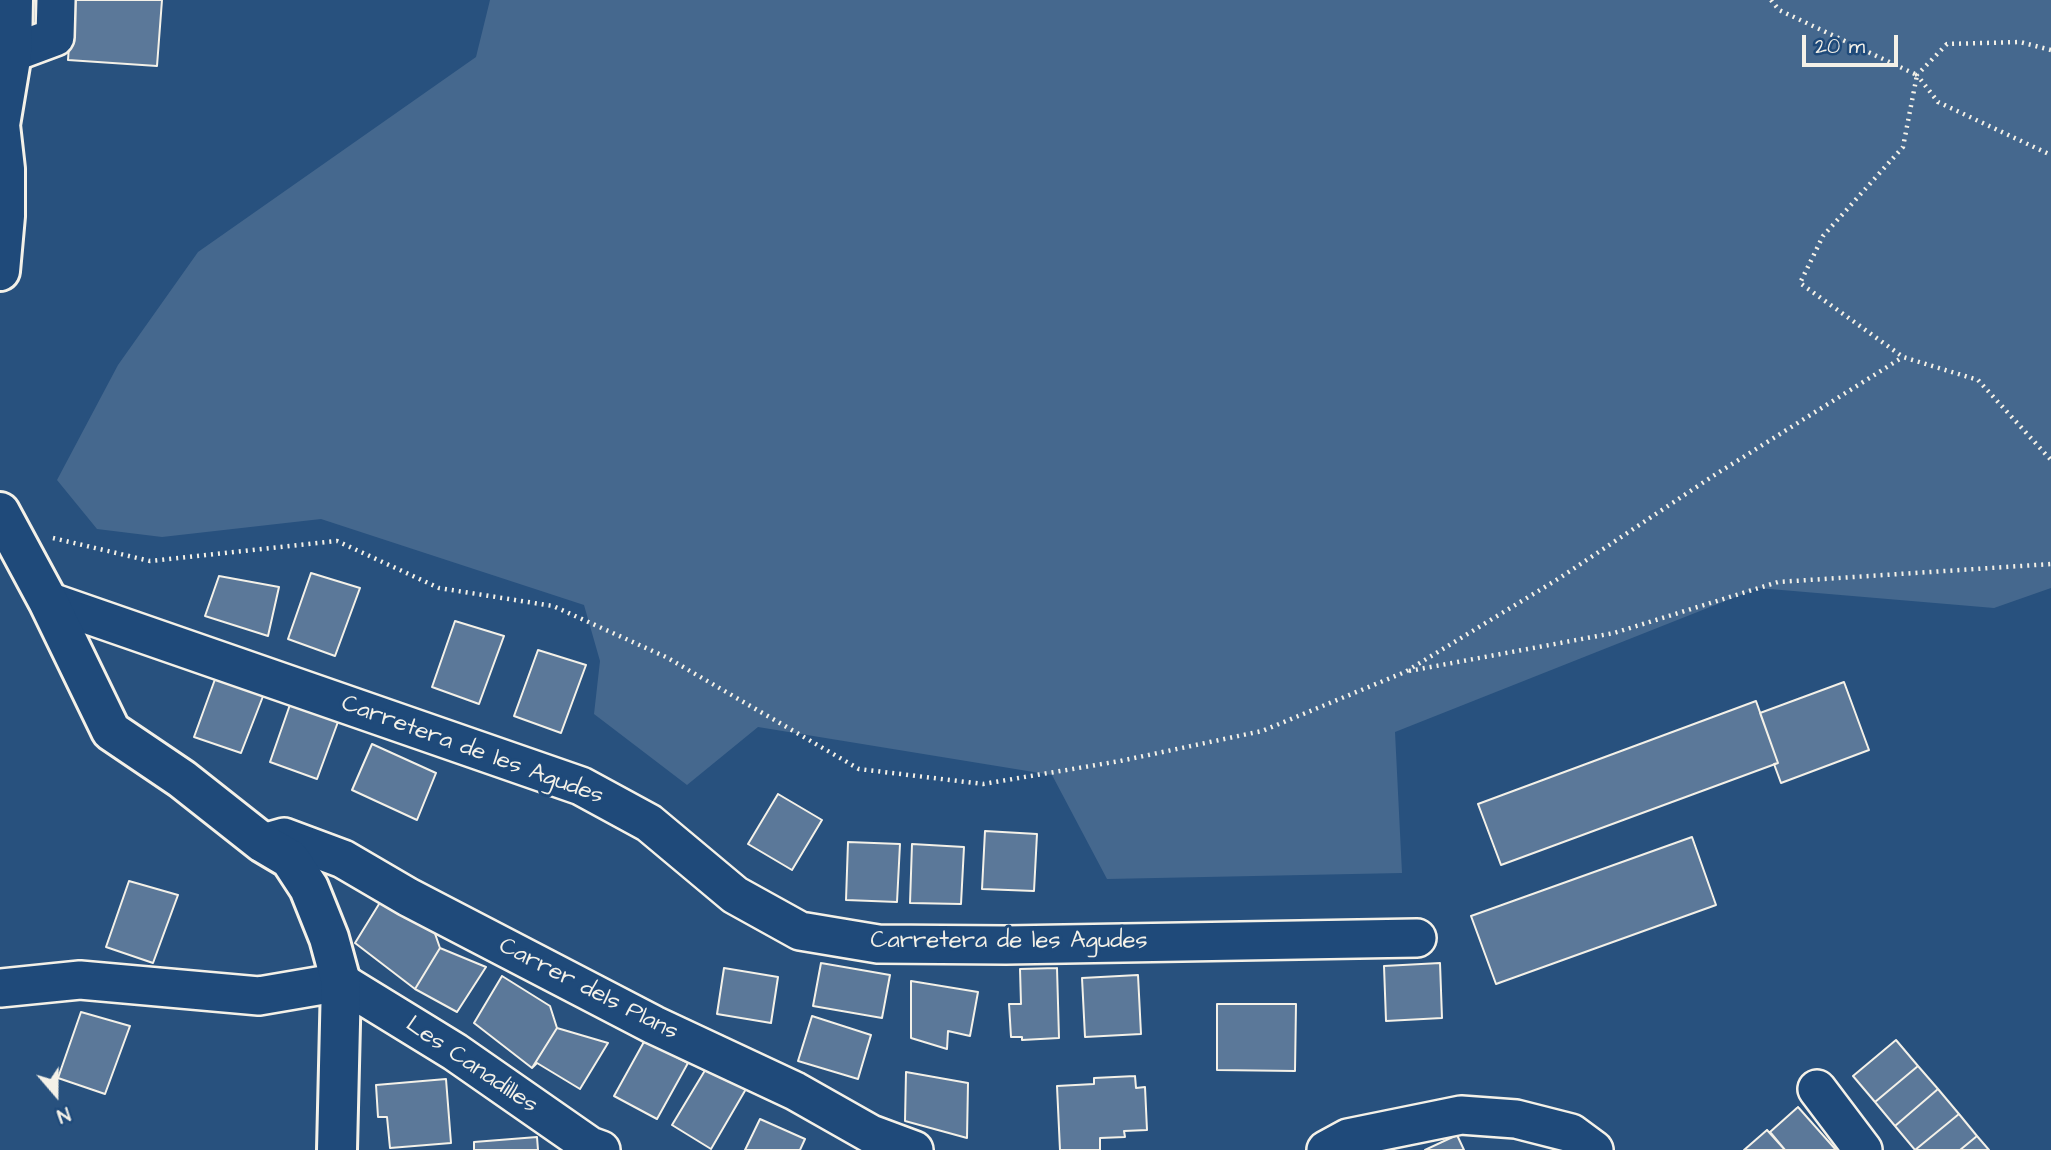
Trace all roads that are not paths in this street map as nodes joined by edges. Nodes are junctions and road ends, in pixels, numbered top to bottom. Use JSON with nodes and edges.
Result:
{"nodes":[{"id":1,"x":13,"y":0,"type":"edge"},
{"id":2,"x":56,"y":0,"type":"edge"},
{"id":3,"x":12,"y":53,"type":"junction"},
{"id":4,"x":0,"y":271,"type":"edge"},
{"id":5,"x":4,"y":519,"type":"edge"},
{"id":6,"x":48,"y":601,"type":"junction"},
{"id":7,"x":263,"y":843,"type":"junction"},
{"id":8,"x":1417,"y":938,"type":"dead end"},
{"id":9,"x":341,"y":982,"type":"junction"},
{"id":10,"x":0,"y":988,"type":"edge"},
{"id":11,"x":1817,"y":1089,"type":"dead end"},
{"id":12,"x":337,"y":1150,"type":"edge"},
{"id":13,"x":601,"y":1150,"type":"edge"},
{"id":14,"x":914,"y":1150,"type":"edge"},
{"id":15,"x":1326,"y":1150,"type":"edge"},
{"id":16,"x":1594,"y":1150,"type":"edge"},
{"id":17,"x":1863,"y":1150,"type":"edge"}],
"edges":[{"from":1,"to":3,"type":"main road"},
{"from":2,"to":3,"type":"street"},
{"from":3,"to":4,"type":"main road"},
{"from":5,"to":6,"type":"main road"},
{"from":6,"to":7,"type":"main road"},
{"from":6,"to":8,"type":"street","name":"Carretera de les Agudes"},
{"from":7,"to":9,"type":"main road"},
{"from":7,"to":14,"type":"street","name":"Carrer dels Plans"},
{"from":9,"to":10,"type":"street"},
{"from":9,"to":12,"type":"main road"},
{"from":9,"to":13,"type":"street","name":"Les Canadilles"},
{"from":11,"to":17,"type":"street"},
{"from":15,"to":16,"type":"street"}]}
